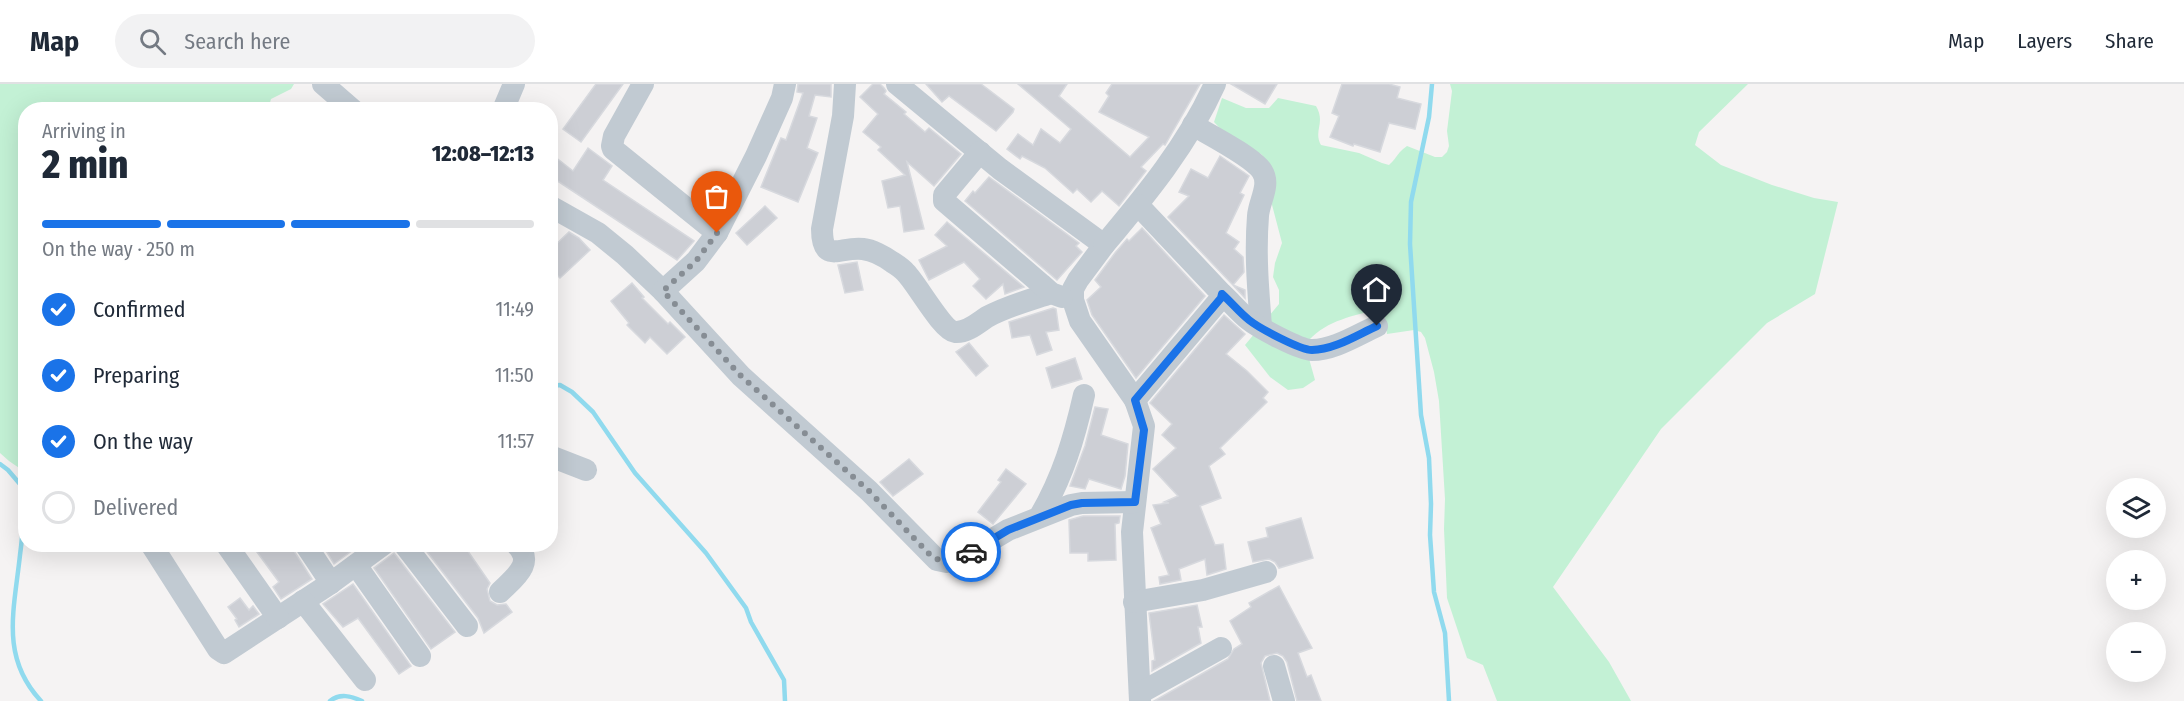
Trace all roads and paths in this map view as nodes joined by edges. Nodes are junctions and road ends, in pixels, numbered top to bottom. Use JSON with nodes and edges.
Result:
{"nodes":[{"id":1,"x":323,"y":84,"type":"edge"},
{"id":2,"x":514,"y":84,"type":"edge"},
{"id":3,"x":643,"y":84,"type":"edge"},
{"id":4,"x":785,"y":84,"type":"edge"},
{"id":5,"x":845,"y":84,"type":"edge"},
{"id":6,"x":897,"y":84,"type":"edge"},
{"id":7,"x":1215,"y":84,"type":"edge"},
{"id":8,"x":343,"y":102,"type":"edge"},
{"id":9,"x":506,"y":102,"type":"edge"},
{"id":10,"x":1193,"y":125,"type":"junction"},
{"id":11,"x":980,"y":152,"type":"junction"},
{"id":12,"x":1138,"y":205,"type":"junction"},
{"id":13,"x":558,"y":210,"type":"edge"},
{"id":14,"x":717,"y":233,"type":"junction"},
{"id":15,"x":1104,"y":245,"type":"junction"},
{"id":16,"x":663,"y":291,"type":"junction"},
{"id":17,"x":1052,"y":293,"type":"junction"},
{"id":18,"x":1222,"y":294,"type":"junction"},
{"id":19,"x":1073,"y":300,"type":"junction"},
{"id":20,"x":1261,"y":326,"type":"junction"},
{"id":21,"x":1377,"y":326,"type":"dead end"},
{"id":22,"x":1084,"y":395,"type":"dead end"},
{"id":23,"x":1135,"y":400,"type":"junction"},
{"id":24,"x":558,"y":459,"type":"edge"},
{"id":25,"x":586,"y":470,"type":"dead end"},
{"id":26,"x":1135,"y":502,"type":"junction"},
{"id":27,"x":1040,"y":516,"type":"junction"},
{"id":28,"x":156,"y":552,"type":"edge"},
{"id":29,"x":232,"y":552,"type":"edge"},
{"id":30,"x":310,"y":552,"type":"edge"},
{"id":31,"x":377,"y":552,"type":"edge"},
{"id":32,"x":395,"y":552,"type":"edge"},
{"id":33,"x":522,"y":552,"type":"edge"},
{"id":34,"x":356,"y":565,"type":"junction"},
{"id":35,"x":1266,"y":572,"type":"dead end"},
{"id":36,"x":331,"y":583,"type":"junction"},
{"id":37,"x":500,"y":592,"type":"dead end"},
{"id":38,"x":303,"y":601,"type":"junction"},
{"id":39,"x":1134,"y":602,"type":"junction"},
{"id":40,"x":278,"y":618,"type":"junction"},
{"id":41,"x":467,"y":626,"type":"dead end"},
{"id":42,"x":1221,"y":648,"type":"dead end"},
{"id":43,"x":420,"y":656,"type":"dead end"},
{"id":44,"x":1274,"y":666,"type":"dead end"},
{"id":45,"x":365,"y":680,"type":"dead end"},
{"id":46,"x":1140,"y":697,"type":"edge"},
{"id":47,"x":1284,"y":701,"type":"edge"}],
"edges":[{"from":1,"to":8,"type":"street"},
{"from":2,"to":9,"type":"street"},
{"from":3,"to":14,"type":"street"},
{"from":4,"to":14,"type":"street"},
{"from":5,"to":17,"type":"street"},
{"from":6,"to":11,"type":"street"},
{"from":7,"to":10,"type":"street"},
{"from":10,"to":12,"type":"street"},
{"from":10,"to":20,"type":"street"},
{"from":11,"to":15,"type":"street"},
{"from":11,"to":17,"type":"street"},
{"from":12,"to":15,"type":"street"},
{"from":12,"to":18,"type":"street"},
{"from":13,"to":16,"type":"street"},
{"from":14,"to":16,"type":"street"},
{"from":15,"to":19,"type":"street"},
{"from":16,"to":27,"type":"street"},
{"from":17,"to":19,"type":"street"},
{"from":18,"to":20,"type":"street"},
{"from":18,"to":23,"type":"street"},
{"from":19,"to":23,"type":"street"},
{"from":20,"to":21,"type":"street"},
{"from":22,"to":27,"type":"street"},
{"from":23,"to":26,"type":"street"},
{"from":24,"to":25,"type":"street"},
{"from":26,"to":27,"type":"street"},
{"from":26,"to":39,"type":"street"},
{"from":28,"to":40,"type":"street"},
{"from":29,"to":40,"type":"street"},
{"from":30,"to":36,"type":"street"},
{"from":31,"to":34,"type":"street"},
{"from":32,"to":41,"type":"street"},
{"from":33,"to":37,"type":"street"},
{"from":34,"to":36,"type":"street"},
{"from":34,"to":43,"type":"street"},
{"from":35,"to":39,"type":"street"},
{"from":36,"to":38,"type":"street"},
{"from":38,"to":40,"type":"street"},
{"from":38,"to":45,"type":"street"},
{"from":39,"to":46,"type":"street"},
{"from":42,"to":46,"type":"street"},
{"from":44,"to":47,"type":"street"}]}
